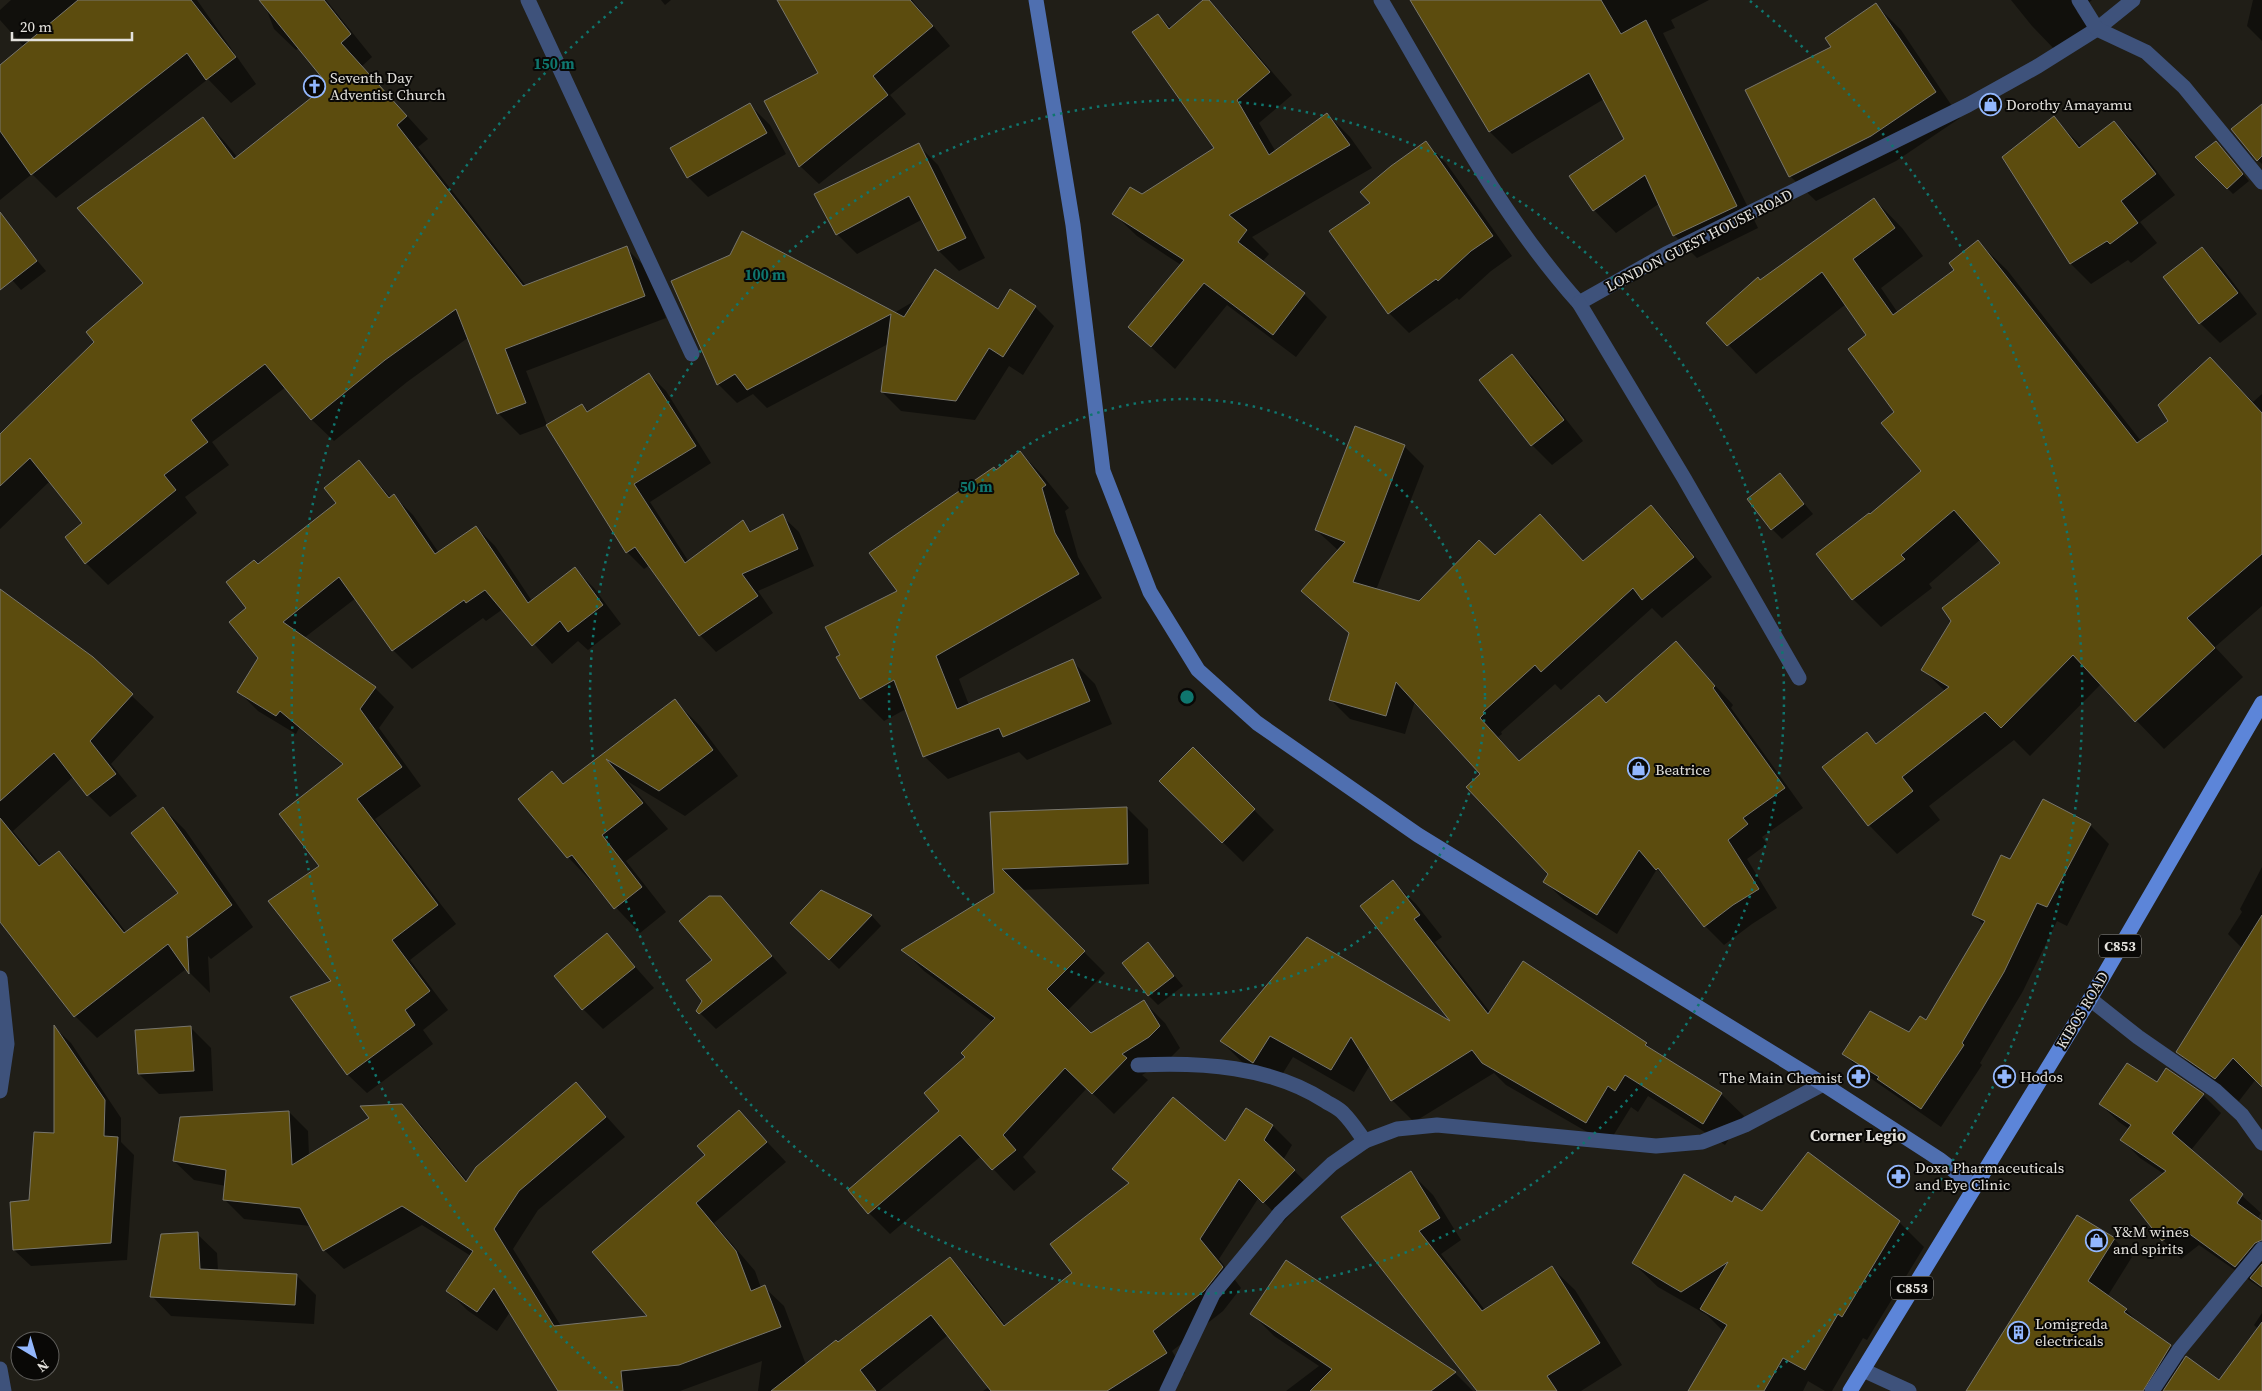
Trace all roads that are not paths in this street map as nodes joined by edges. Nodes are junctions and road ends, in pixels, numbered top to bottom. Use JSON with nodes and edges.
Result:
{"nodes":[{"id":1,"x":528,"y":0,"type":"edge"},
{"id":2,"x":1036,"y":0,"type":"edge"},
{"id":3,"x":1381,"y":0,"type":"edge"},
{"id":4,"x":2079,"y":0,"type":"edge"},
{"id":5,"x":2133,"y":0,"type":"edge"},
{"id":6,"x":2097,"y":29,"type":"junction"},
{"id":7,"x":2262,"y":182,"type":"edge"},
{"id":8,"x":1579,"y":303,"type":"junction"},
{"id":9,"x":692,"y":354,"type":"dead end"},
{"id":10,"x":1799,"y":678,"type":"dead end"},
{"id":11,"x":2262,"y":703,"type":"edge"},
{"id":12,"x":0,"y":978,"type":"edge"},
{"id":13,"x":2090,"y":999,"type":"junction"},
{"id":14,"x":1138,"y":1065,"type":"dead end"},
{"id":15,"x":1823,"y":1084,"type":"junction"},
{"id":16,"x":0,"y":1091,"type":"edge"},
{"id":17,"x":1365,"y":1141,"type":"junction"},
{"id":18,"x":2262,"y":1142,"type":"edge"},
{"id":19,"x":1974,"y":1186,"type":"junction"},
{"id":20,"x":2262,"y":1249,"type":"edge"},
{"id":21,"x":0,"y":1369,"type":"edge"},
{"id":22,"x":1863,"y":1370,"type":"junction"},
{"id":23,"x":4,"y":1391,"type":"edge"},
{"id":24,"x":1167,"y":1391,"type":"edge"},
{"id":25,"x":1850,"y":1391,"type":"edge"},
{"id":26,"x":1908,"y":1391,"type":"edge"},
{"id":27,"x":2152,"y":1391,"type":"edge"}],
"edges":[{"from":1,"to":9,"type":"street"},
{"from":2,"to":15,"type":"street"},
{"from":3,"to":8,"type":"street"},
{"from":4,"to":6,"type":"street"},
{"from":5,"to":6,"type":"street","name":"LONDON GUEST HOUSE ROAD"},
{"from":6,"to":7,"type":"street"},
{"from":6,"to":8,"type":"street","name":"LONDON GUEST HOUSE ROAD"},
{"from":8,"to":10,"type":"street"},
{"from":11,"to":13,"type":"main road","name":"KIBOS ROAD","number":"C853"},
{"from":12,"to":16,"type":"street"},
{"from":13,"to":18,"type":"street"},
{"from":13,"to":19,"type":"main road","name":"KIBOS ROAD","number":"C853"},
{"from":14,"to":17,"type":"street"},
{"from":15,"to":17,"type":"street"},
{"from":15,"to":19,"type":"street"},
{"from":17,"to":24,"type":"street"},
{"from":19,"to":22,"type":"main road","name":"KIBOS ROAD","number":"C853"},
{"from":20,"to":27,"type":"street"},
{"from":21,"to":23,"type":"street"},
{"from":22,"to":25,"type":"main road","name":"KIBOS ROAD","number":"C853"},
{"from":22,"to":26,"type":"street"}]}
